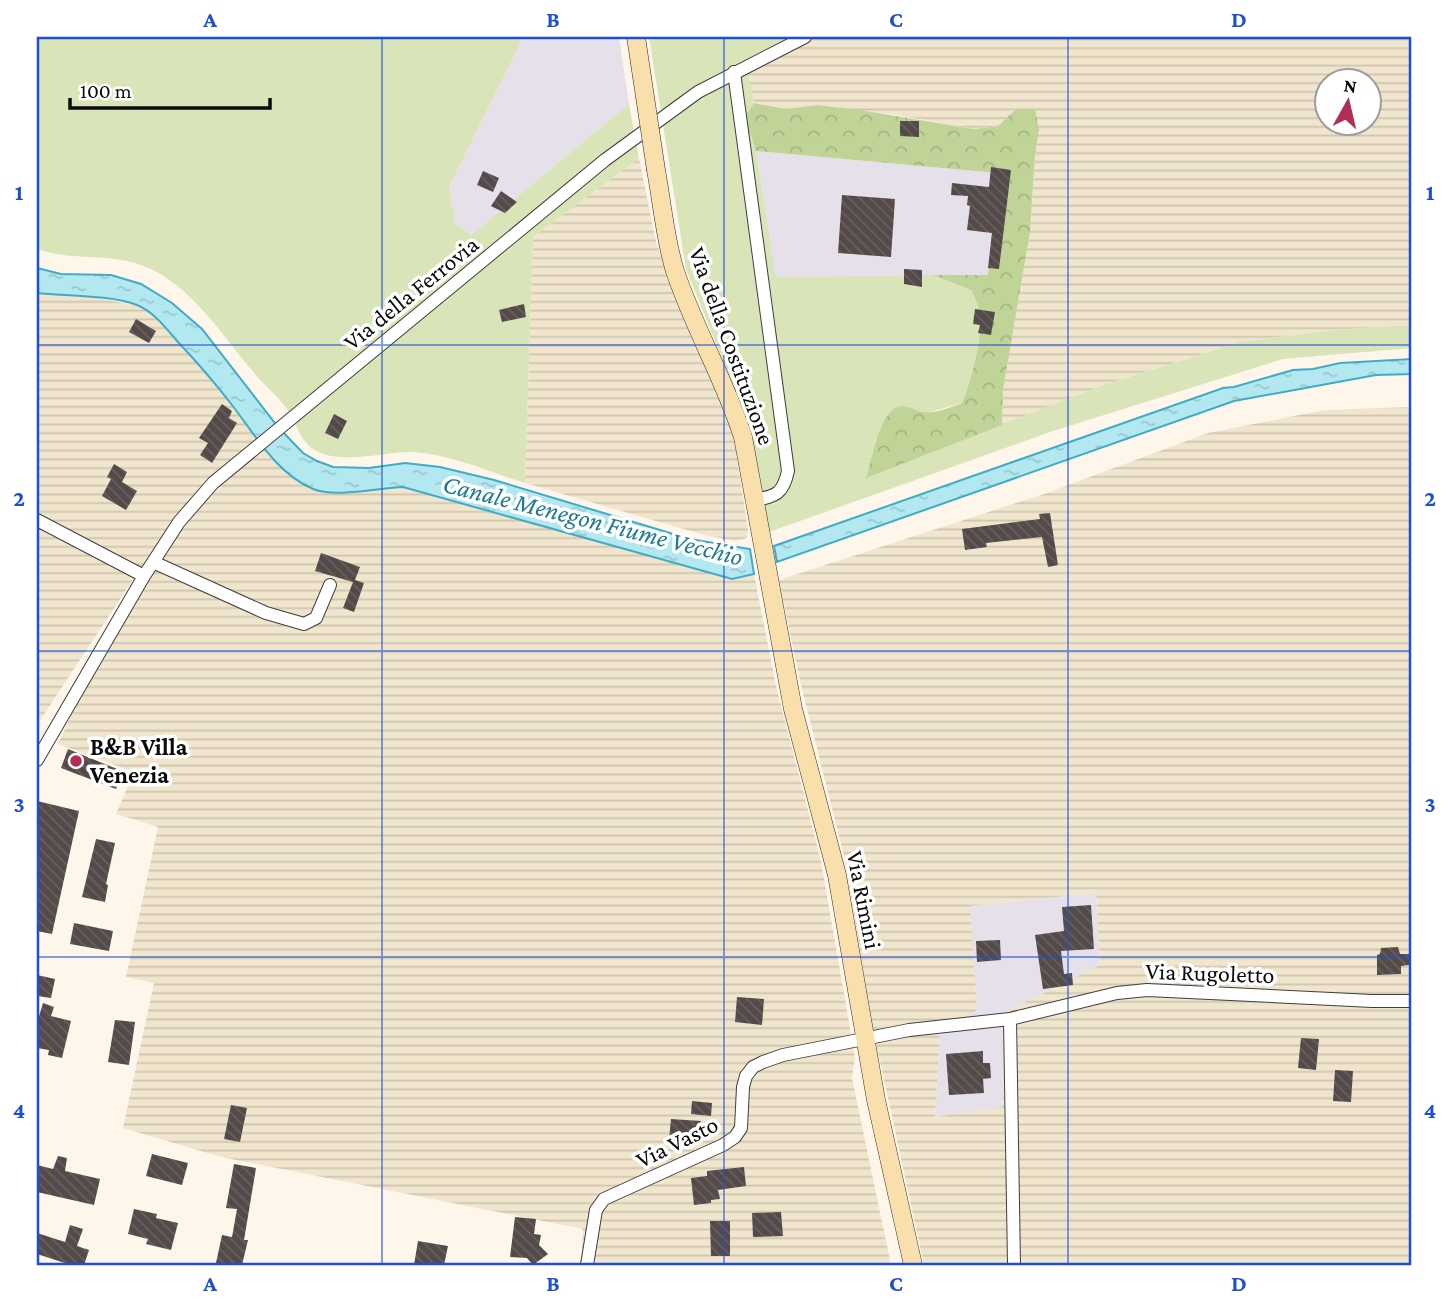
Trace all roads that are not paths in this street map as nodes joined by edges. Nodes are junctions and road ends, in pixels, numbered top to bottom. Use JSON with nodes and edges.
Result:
{"nodes":[{"id":1,"x":636,"y":37,"type":"edge"},
{"id":2,"x":805,"y":37,"type":"edge"},
{"id":3,"x":734,"y":72,"type":"junction"},
{"id":4,"x":755,"y":500,"type":"junction"},
{"id":5,"x":37,"y":520,"type":"edge"},
{"id":6,"x":762,"y":540,"type":"joint"},
{"id":7,"x":153,"y":562,"type":"junction"},
{"id":8,"x":144,"y":576,"type":"junction"},
{"id":9,"x":330,"y":585,"type":"dead end"},
{"id":10,"x":37,"y":760,"type":"edge"},
{"id":11,"x":1412,"y":1001,"type":"edge"},
{"id":12,"x":1010,"y":1019,"type":"junction"},
{"id":13,"x":864,"y":1040,"type":"junction"},
{"id":14,"x":587,"y":1265,"type":"edge"},
{"id":15,"x":913,"y":1265,"type":"edge"},
{"id":16,"x":1014,"y":1265,"type":"edge"}],
"edges":[{"from":1,"to":4,"type":"main road","name":"Via della Costituzione","bridge":true},
{"from":2,"to":3,"type":"street","name":"Via della Ferrovia"},
{"from":3,"to":4,"type":"street"},
{"from":3,"to":7,"type":"street","name":"Via della Ferrovia"},
{"from":4,"to":6,"type":"main road","name":"Via della Costituzione"},
{"from":5,"to":8,"type":"street"},
{"from":6,"to":13,"type":"main road","name":"Via Rimini"},
{"from":7,"to":8,"type":"street","name":"Via della Ferrovia"},
{"from":7,"to":9,"type":"street"},
{"from":8,"to":10,"type":"street","name":"Via della Ferrovia"},
{"from":11,"to":12,"type":"street","name":"Via Rugoletto"},
{"from":12,"to":13,"type":"street","name":"Via Rugoletto"},
{"from":12,"to":16,"type":"street"},
{"from":13,"to":14,"type":"street","name":"Via Vasto"},
{"from":13,"to":15,"type":"main road","name":"Via Rimini"}]}
